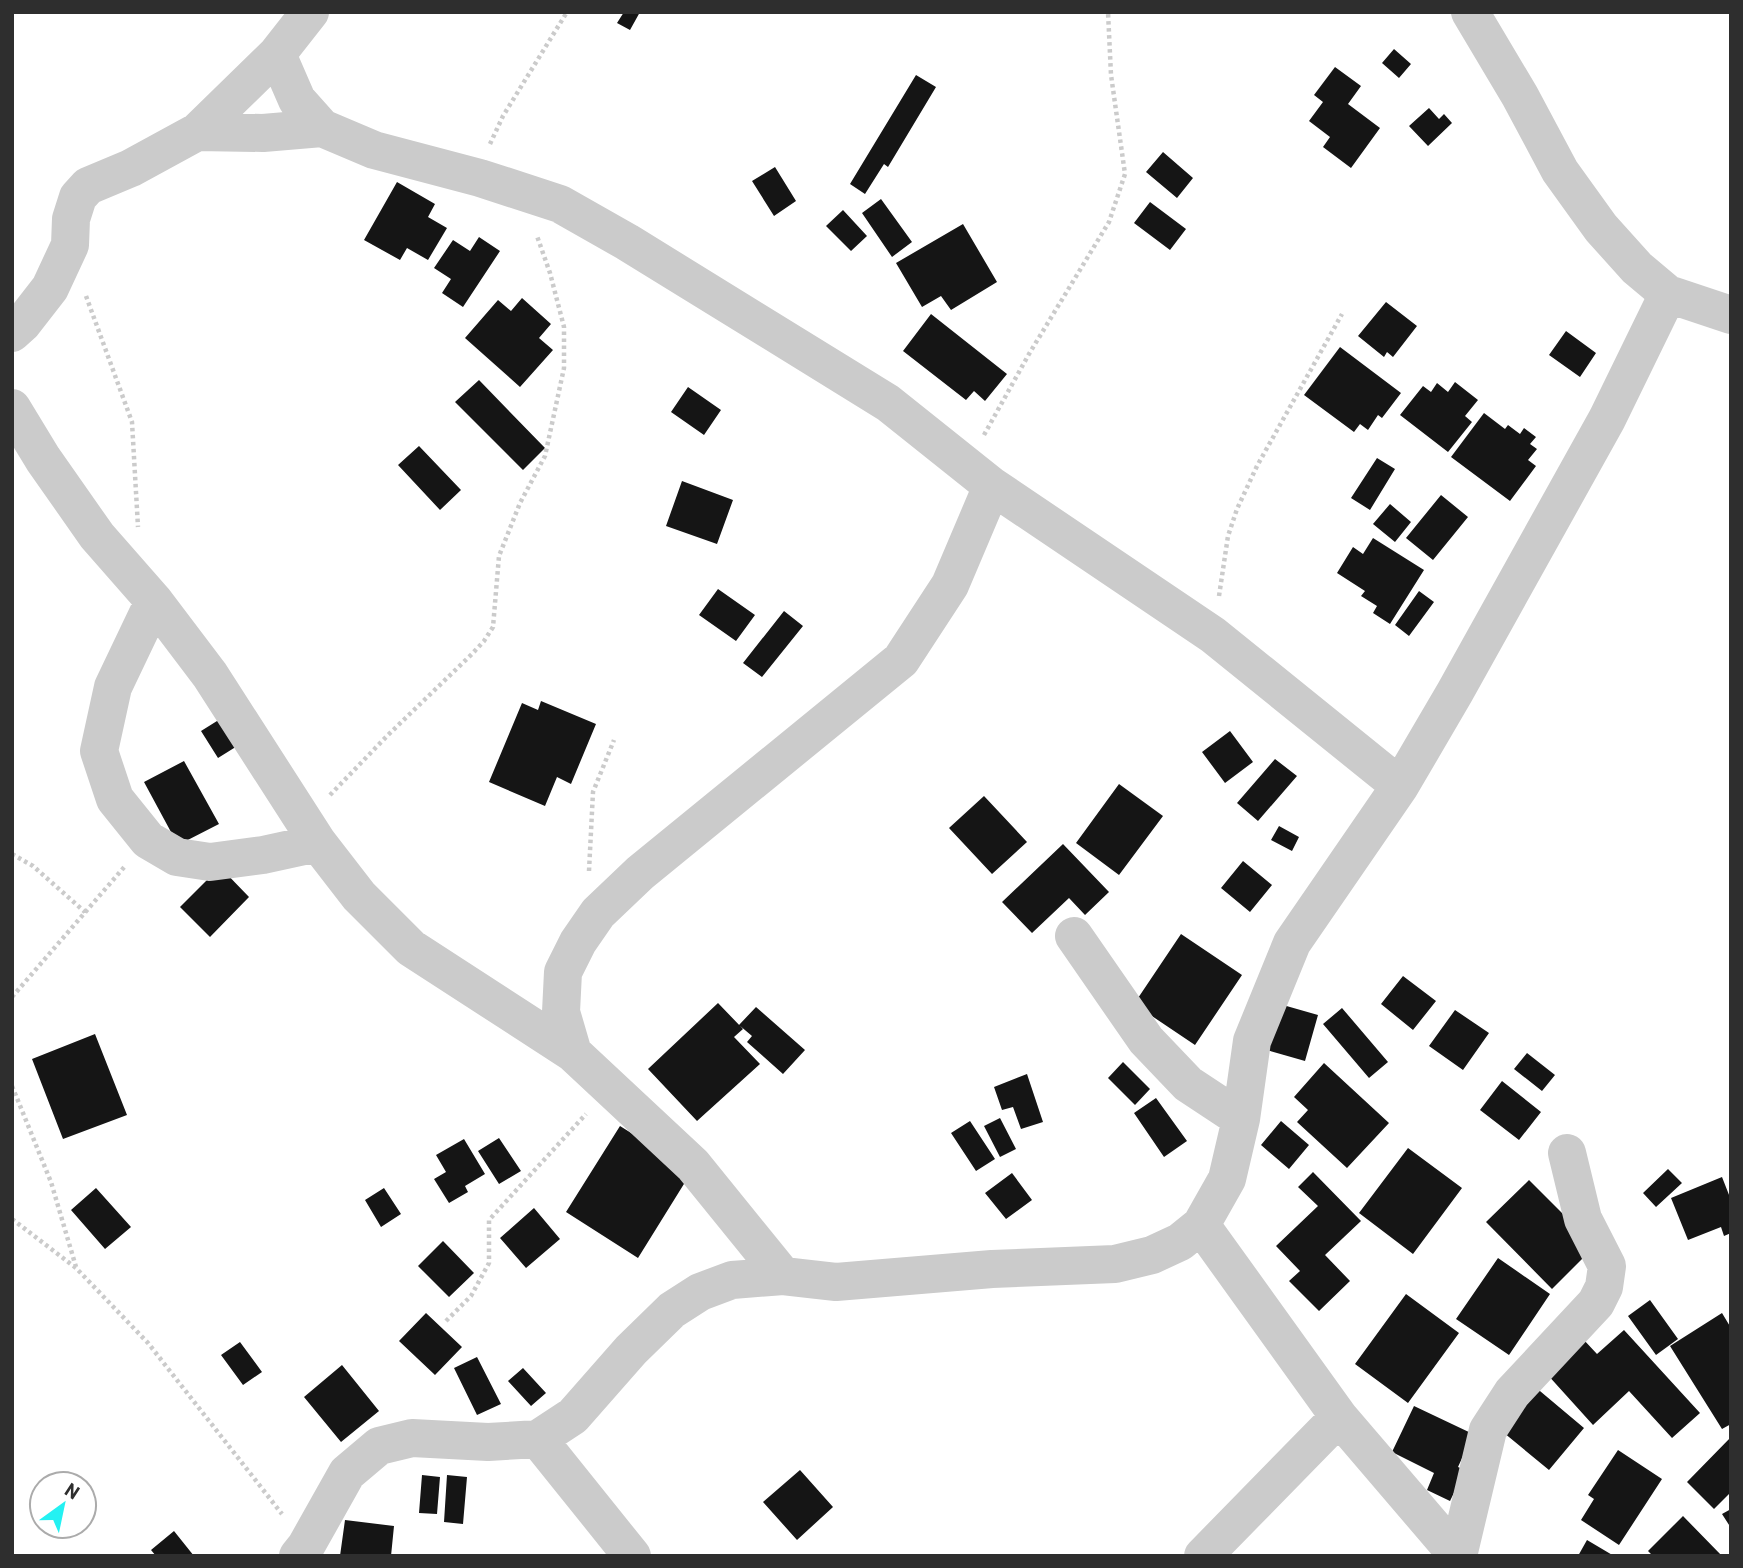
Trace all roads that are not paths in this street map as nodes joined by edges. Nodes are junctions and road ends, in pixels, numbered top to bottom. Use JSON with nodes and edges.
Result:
{"nodes":[{"id":1,"x":310,"y":12,"type":"edge"},
{"id":2,"x":1470,"y":12,"type":"edge"},
{"id":3,"x":277,"y":54,"type":"junction"},
{"id":4,"x":322,"y":128,"type":"junction"},
{"id":5,"x":197,"y":132,"type":"junction"},
{"id":6,"x":1668,"y":294,"type":"junction"},
{"id":7,"x":1731,"y":315,"type":"edge"},
{"id":8,"x":12,"y":332,"type":"edge"},
{"id":9,"x":12,"y":408,"type":"edge"},
{"id":10,"x":980,"y":477,"type":"junction"},
{"id":11,"x":147,"y":593,"type":"junction"},
{"id":12,"x":1400,"y":786,"type":"junction"},
{"id":13,"x":312,"y":832,"type":"junction"},
{"id":14,"x":1074,"y":936,"type":"dead end"},
{"id":15,"x":573,"y":1053,"type":"junction"},
{"id":16,"x":1241,"y":1119,"type":"junction"},
{"id":17,"x":1567,"y":1153,"type":"dead end"},
{"id":18,"x":1201,"y":1225,"type":"junction"},
{"id":19,"x":783,"y":1276,"type":"junction"},
{"id":20,"x":1339,"y":1417,"type":"junction"},
{"id":21,"x":538,"y":1439,"type":"junction"},
{"id":22,"x":302,"y":1551,"type":"edge"},
{"id":23,"x":632,"y":1556,"type":"edge"},
{"id":24,"x":1203,"y":1556,"type":"edge"},
{"id":25,"x":1458,"y":1556,"type":"edge"}],
"edges":[{"from":1,"to":3,"type":"street"},
{"from":2,"to":6,"type":"street"},
{"from":3,"to":4,"type":"street"},
{"from":3,"to":5,"type":"street"},
{"from":4,"to":5,"type":"street"},
{"from":4,"to":10,"type":"street"},
{"from":5,"to":8,"type":"street"},
{"from":6,"to":7,"type":"street"},
{"from":6,"to":12,"type":"street"},
{"from":9,"to":11,"type":"street"},
{"from":10,"to":12,"type":"street"},
{"from":10,"to":15,"type":"street"},
{"from":11,"to":13,"type":"street"},
{"from":11,"to":13,"type":"street"},
{"from":12,"to":16,"type":"street"},
{"from":13,"to":15,"type":"street"},
{"from":14,"to":16,"type":"street"},
{"from":15,"to":19,"type":"street"},
{"from":16,"to":18,"type":"street"},
{"from":17,"to":25,"type":"street"},
{"from":18,"to":19,"type":"street"},
{"from":18,"to":20,"type":"street"},
{"from":19,"to":21,"type":"street"},
{"from":20,"to":24,"type":"street"},
{"from":20,"to":25,"type":"street"},
{"from":21,"to":22,"type":"street"},
{"from":21,"to":23,"type":"street"}]}
